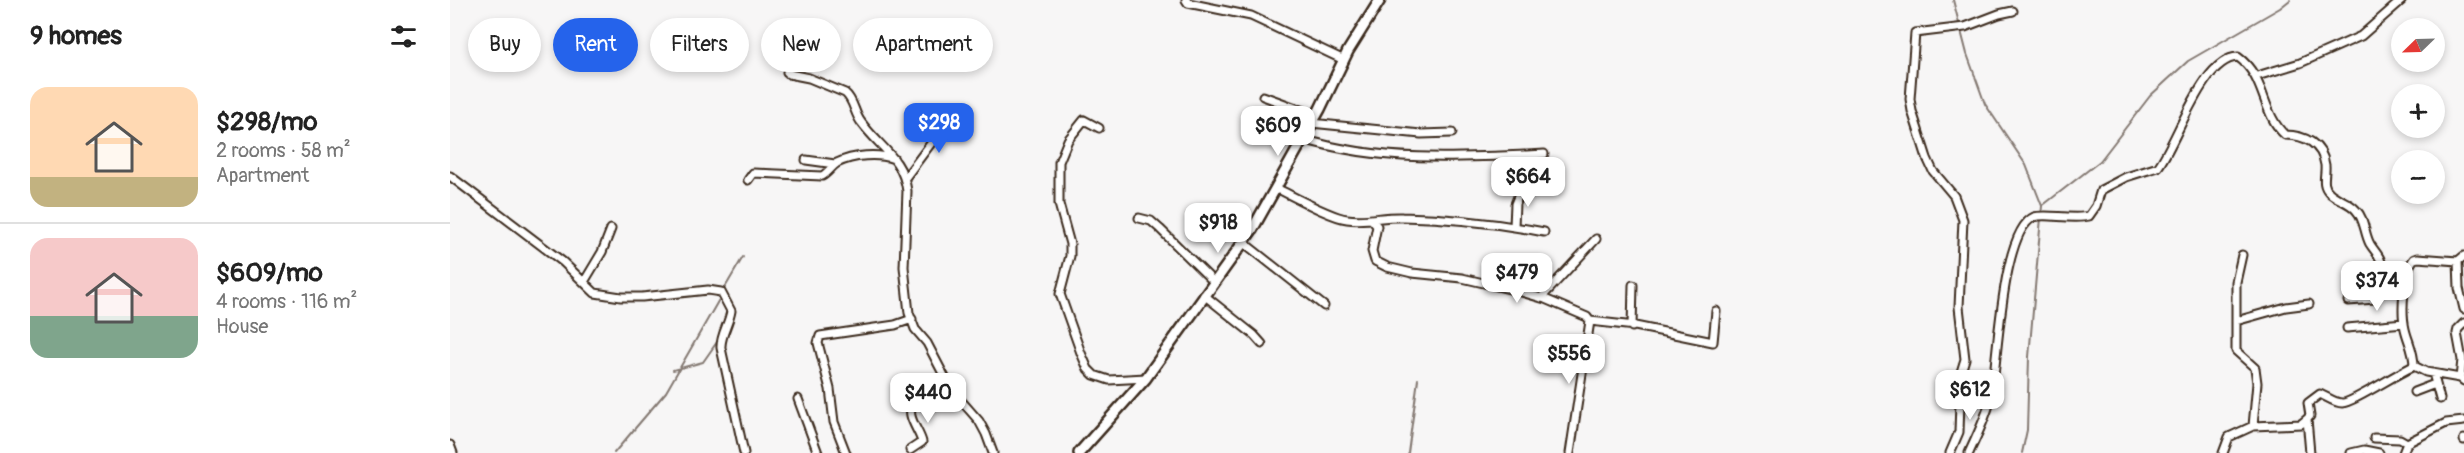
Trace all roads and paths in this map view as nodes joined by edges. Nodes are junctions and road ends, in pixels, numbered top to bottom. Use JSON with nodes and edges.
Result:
{"nodes":[{"id":1,"x":1186,"y":0,"type":"edge"},
{"id":2,"x":1380,"y":0,"type":"edge"},
{"id":3,"x":2402,"y":0,"type":"edge"},
{"id":4,"x":2013,"y":11,"type":"dead end"},
{"id":5,"x":1344,"y":60,"type":"junction"},
{"id":6,"x":788,"y":72,"type":"edge"},
{"id":7,"x":2257,"y":76,"type":"junction"},
{"id":8,"x":1263,"y":96,"type":"dead end"},
{"id":9,"x":953,"y":114,"type":"dead end"},
{"id":10,"x":1313,"y":119,"type":"junction"},
{"id":11,"x":1099,"y":128,"type":"dead end"},
{"id":12,"x":1452,"y":133,"type":"dead end"},
{"id":13,"x":1303,"y":139,"type":"junction"},
{"id":14,"x":1544,"y":154,"type":"dead end"},
{"id":15,"x":806,"y":160,"type":"dead end"},
{"id":16,"x":897,"y":160,"type":"junction"},
{"id":17,"x":835,"y":164,"type":"junction"},
{"id":18,"x":450,"y":176,"type":"edge"},
{"id":19,"x":905,"y":178,"type":"junction"},
{"id":20,"x":748,"y":180,"type":"dead end"},
{"id":21,"x":1276,"y":188,"type":"junction"},
{"id":22,"x":1521,"y":189,"type":"dead end"},
{"id":23,"x":1139,"y":218,"type":"dead end"},
{"id":24,"x":1372,"y":220,"type":"junction"},
{"id":25,"x":1514,"y":226,"type":"junction"},
{"id":26,"x":611,"y":229,"type":"dead end"},
{"id":27,"x":1544,"y":232,"type":"dead end"},
{"id":28,"x":1596,"y":239,"type":"dead end"},
{"id":29,"x":1243,"y":242,"type":"junction"},
{"id":30,"x":2242,"y":255,"type":"dead end"},
{"id":31,"x":2461,"y":259,"type":"edge"},
{"id":32,"x":584,"y":282,"type":"junction"},
{"id":33,"x":1214,"y":282,"type":"junction"},
{"id":34,"x":1633,"y":285,"type":"dead end"},
{"id":35,"x":2381,"y":286,"type":"junction"},
{"id":36,"x":2404,"y":289,"type":"junction"},
{"id":37,"x":1204,"y":295,"type":"junction"},
{"id":38,"x":1541,"y":298,"type":"junction"},
{"id":39,"x":2348,"y":302,"type":"dead end"},
{"id":40,"x":2309,"y":304,"type":"dead end"},
{"id":41,"x":1324,"y":306,"type":"dead end"},
{"id":42,"x":2464,"y":309,"type":"edge"},
{"id":43,"x":1716,"y":311,"type":"dead end"},
{"id":44,"x":912,"y":319,"type":"junction"},
{"id":45,"x":1590,"y":321,"type":"junction"},
{"id":46,"x":2236,"y":321,"type":"junction"},
{"id":47,"x":2404,"y":323,"type":"junction"},
{"id":48,"x":2464,"y":323,"type":"edge"},
{"id":49,"x":1632,"y":327,"type":"junction"},
{"id":50,"x":2347,"y":327,"type":"dead end"},
{"id":51,"x":1262,"y":344,"type":"dead end"},
{"id":52,"x":2414,"y":366,"type":"junction"},
{"id":53,"x":2433,"y":373,"type":"junction"},
{"id":54,"x":1146,"y":378,"type":"junction"},
{"id":55,"x":2462,"y":379,"type":"edge"},
{"id":56,"x":2435,"y":384,"type":"junction"},
{"id":57,"x":951,"y":389,"type":"junction"},
{"id":58,"x":2414,"y":392,"type":"dead end"},
{"id":59,"x":798,"y":399,"type":"dead end"},
{"id":60,"x":2440,"y":399,"type":"dead end"},
{"id":61,"x":2307,"y":419,"type":"junction"},
{"id":62,"x":2464,"y":421,"type":"edge"},
{"id":63,"x":2253,"y":426,"type":"junction"},
{"id":64,"x":2374,"y":438,"type":"dead end"},
{"id":65,"x":2407,"y":443,"type":"junction"},
{"id":66,"x":450,"y":446,"type":"edge"},
{"id":67,"x":910,"y":450,"type":"dead end"},
{"id":68,"x":453,"y":453,"type":"edge"},
{"id":69,"x":744,"y":453,"type":"edge"},
{"id":70,"x":818,"y":453,"type":"edge"},
{"id":71,"x":846,"y":453,"type":"edge"},
{"id":72,"x":993,"y":453,"type":"edge"},
{"id":73,"x":1079,"y":453,"type":"edge"},
{"id":74,"x":1570,"y":453,"type":"edge"},
{"id":75,"x":1950,"y":453,"type":"edge"},
{"id":76,"x":1969,"y":453,"type":"edge"},
{"id":77,"x":2223,"y":453,"type":"edge"},
{"id":78,"x":2310,"y":453,"type":"edge"},
{"id":79,"x":2351,"y":453,"type":"edge"},
{"id":80,"x":2379,"y":453,"type":"edge"},
{"id":81,"x":2403,"y":453,"type":"edge"}],
"edges":[{"from":1,"to":5,"type":"street"},
{"from":2,"to":5,"type":"street"},
{"from":3,"to":7,"type":"street"},
{"from":4,"to":75,"type":"street"},
{"from":5,"to":10,"type":"street"},
{"from":6,"to":16,"type":"street"},
{"from":7,"to":35,"type":"street"},
{"from":7,"to":76,"type":"street"},
{"from":8,"to":10,"type":"street"},
{"from":9,"to":19,"type":"street"},
{"from":10,"to":12,"type":"street"},
{"from":10,"to":13,"type":"street"},
{"from":11,"to":54,"type":"street"},
{"from":13,"to":14,"type":"street"},
{"from":13,"to":21,"type":"street"},
{"from":15,"to":17,"type":"street"},
{"from":16,"to":17,"type":"street"},
{"from":16,"to":19,"type":"street"},
{"from":17,"to":20,"type":"street"},
{"from":18,"to":32,"type":"street"},
{"from":19,"to":44,"type":"street"},
{"from":21,"to":24,"type":"street"},
{"from":21,"to":29,"type":"street"},
{"from":22,"to":25,"type":"street"},
{"from":23,"to":33,"type":"street"},
{"from":24,"to":25,"type":"street"},
{"from":24,"to":38,"type":"street"},
{"from":25,"to":27,"type":"street"},
{"from":26,"to":32,"type":"street"},
{"from":28,"to":38,"type":"street"},
{"from":29,"to":33,"type":"street"},
{"from":29,"to":41,"type":"street"},
{"from":30,"to":46,"type":"street"},
{"from":31,"to":36,"type":"street"},
{"from":31,"to":42,"type":"street"},
{"from":32,"to":69,"type":"street"},
{"from":33,"to":37,"type":"street"},
{"from":34,"to":49,"type":"street"},
{"from":35,"to":36,"type":"street"},
{"from":35,"to":39,"type":"street"},
{"from":36,"to":47,"type":"street"},
{"from":37,"to":51,"type":"street"},
{"from":37,"to":54,"type":"street"},
{"from":38,"to":45,"type":"street"},
{"from":40,"to":46,"type":"street"},
{"from":43,"to":49,"type":"street"},
{"from":44,"to":57,"type":"street"},
{"from":44,"to":71,"type":"street"},
{"from":45,"to":49,"type":"street"},
{"from":45,"to":74,"type":"street"},
{"from":46,"to":63,"type":"street"},
{"from":47,"to":50,"type":"street"},
{"from":47,"to":52,"type":"street"},
{"from":48,"to":55,"type":"street"},
{"from":52,"to":53,"type":"street"},
{"from":52,"to":61,"type":"street"},
{"from":53,"to":55,"type":"street"},
{"from":53,"to":56,"type":"street"},
{"from":54,"to":73,"type":"street"},
{"from":56,"to":58,"type":"street"},
{"from":56,"to":60,"type":"street"},
{"from":57,"to":67,"type":"street"},
{"from":57,"to":72,"type":"street"},
{"from":59,"to":70,"type":"street"},
{"from":61,"to":63,"type":"street"},
{"from":61,"to":78,"type":"street"},
{"from":62,"to":65,"type":"street"},
{"from":63,"to":77,"type":"street"},
{"from":64,"to":65,"type":"street"},
{"from":65,"to":81,"type":"street"},
{"from":66,"to":68,"type":"street"},
{"from":79,"to":80,"type":"street"}]}
